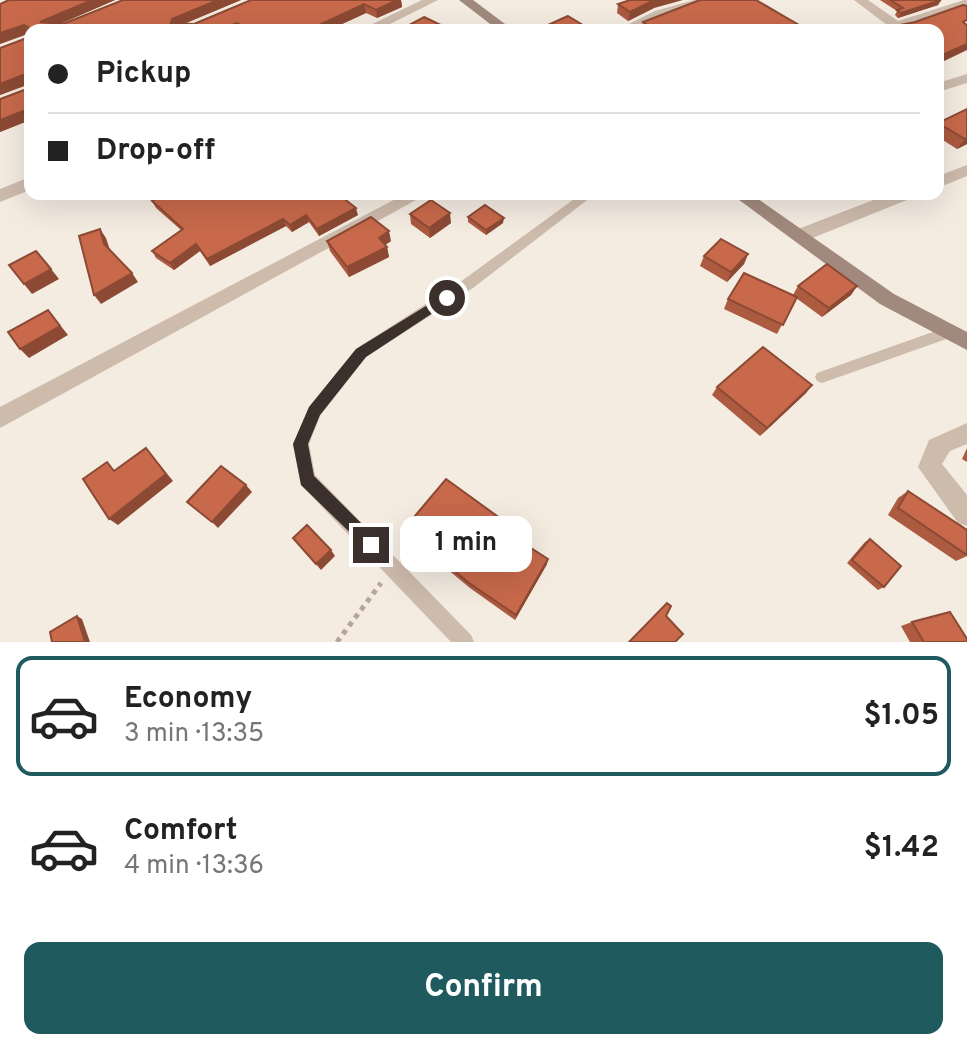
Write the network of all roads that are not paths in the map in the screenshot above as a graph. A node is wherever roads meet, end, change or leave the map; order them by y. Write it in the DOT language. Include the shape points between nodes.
graph roads {
  1 [pos="432,0"];
  2 [pos="465,0"];
  3 [pos="645,0"];
  4 [pos="707,0"];
  5 [pos="860,0"];
  6 [pos="927,0"];
  7 [pos="967,3"];
  8 [pos="942,9"];
  9 [pos="659,14"];
  10 [pos="380,24"];
  11 [pos="498,24"];
  12 [pos="637,24"];
  13 [pos="887,24"];
  14 [pos="902,24"];
  15 [pos="967,78"];
  16 [pos="944,86"];
  17 [pos="967,170"];
  18 [pos="944,180"];
  19 [pos="24,186"];
  20 [pos="0,196"];
  21 [pos="408,200"];
  22 [pos="581,200"];
  23 [pos="748,200"];
  24 [pos="891,200"];
  25 [pos="799,236"];
  26 [pos="947,333"];
  27 [pos="967,342"];
  28 [pos="822,377"];
  29 [pos="0,418"];
  30 [pos="967,433"];
  31 [pos="967,514"];
  32 [pos="464,642"];
  1 -- 10 [label="street"];
  2 -- 11 [label="street"];
  3 -- 9 [label="street"];
  4 -- 9 [label="street"];
  5 -- 13 [label="street"];
  6 -- 8 [label="street"];
  7 -- 8 [label="street"];
  8 -- 14 [label="street"];
  9 -- 12 [label="street"];
  15 -- 16 [label="street"];
  17 -- 18 [label="street"];
  19 -- 20 [label="street"];
  21 -- 29 [label="street"];
  22 -- 32 [label="lane" via="468,284 361,353 314,412 301,444 307,479"];
  23 -- 25 [label="street"];
  24 -- 25 [label="street"];
  25 -- 26 [label="street" via="887,299"];
  26 -- 27 [label="street"];
  26 -- 28 [label="lane"];
  30 -- 31 [label="street" via="938,446 931,453 930,467"];
}
